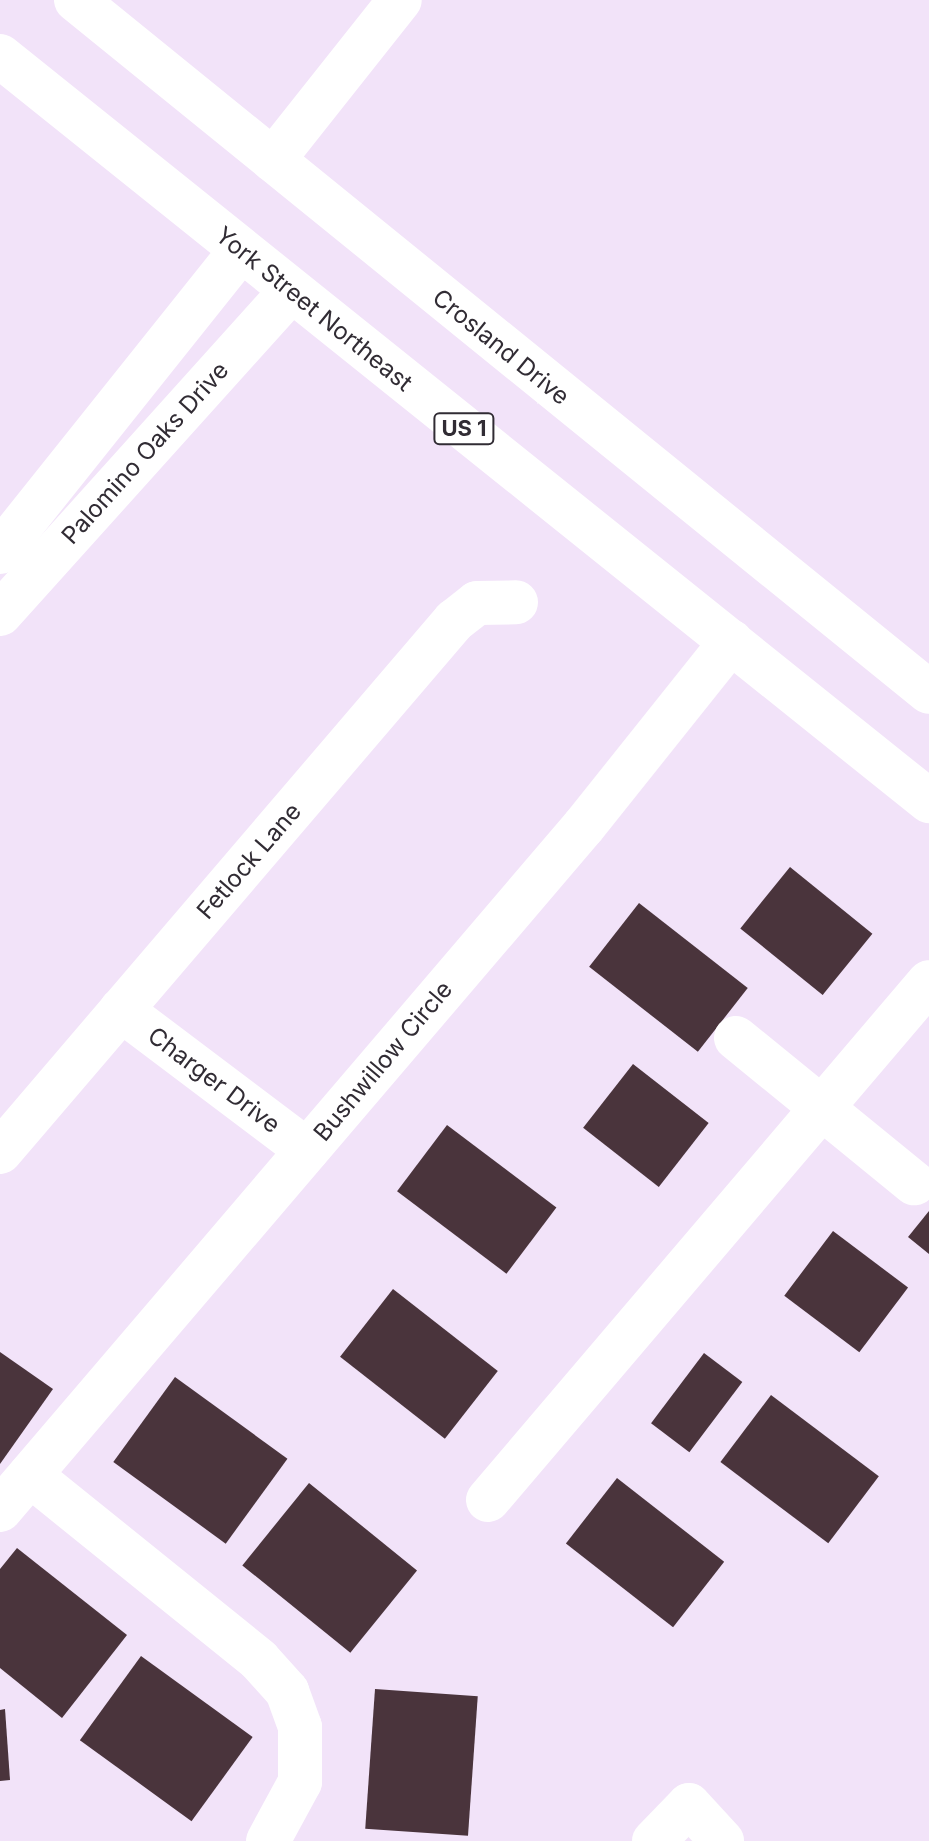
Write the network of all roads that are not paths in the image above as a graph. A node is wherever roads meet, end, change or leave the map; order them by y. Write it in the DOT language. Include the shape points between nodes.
graph roads {
  1 [pos="76,0"];
  2 [pos="400,0"];
  3 [pos="0,56"];
  4 [pos="273,160"];
  5 [pos="240,251"];
  6 [pos="291,291"];
  7 [pos="0,552"];
  8 [pos="516,602"];
  9 [pos="0,614"];
  10 [pos="731,642"];
  11 [pos="929,692"];
  12 [pos="929,801"];
  13 [pos="929,982"];
  14 [pos="121,1010"];
  15 [pos="736,1038"];
  16 [pos="821,1108"];
  17 [pos="307,1150"];
  18 [pos="0,1152"];
  19 [pos="914,1183"];
  20 [pos="30,1475"];
  21 [pos="488,1500"];
  22 [pos="0,1510"];
  23 [pos="268,1841"];
  24 [pos="654,1841"];
  25 [pos="722,1841"];
  1 -- 4 [label="main road, Crosland Drive"];
  2 -- 4 [label="main road"];
  3 -- 5 [label="main road, York Street Northeast / US 1"];
  4 -- 11 [label="main road, Crosland Drive"];
  5 -- 6 [label="main road, York Street Northeast / US 1"];
  5 -- 7 [label="main road, Palomino Oaks Drive"];
  6 -- 9 [label="main road, Palomino Oaks Drive"];
  6 -- 10 [label="main road, York Street Northeast / US 1"];
  8 -- 14 [label="main road, Fetlock Lane" via="477,603 454,621"];
  10 -- 12 [label="main road, York Street Northeast / US 1"];
  10 -- 17 [label="main road, Bushwillow Circle" via="584,826"];
  13 -- 16 [label="main road"];
  14 -- 17 [label="main road, Charger Drive"];
  14 -- 18 [label="main road, Fetlock Lane"];
  15 -- 16 [label="main road"];
  16 -- 19 [label="main road"];
  16 -- 21 [label="main road"];
  17 -- 20 [label="main road, Bushwillow Circle"];
  20 -- 22 [label="main road, Bushwillow Circle"];
  20 -- 23 [label="main road" via="259,1660 287,1691 300,1727 300,1782"];
  24 -- 25 [label="main road" via="689,1805"];
}
